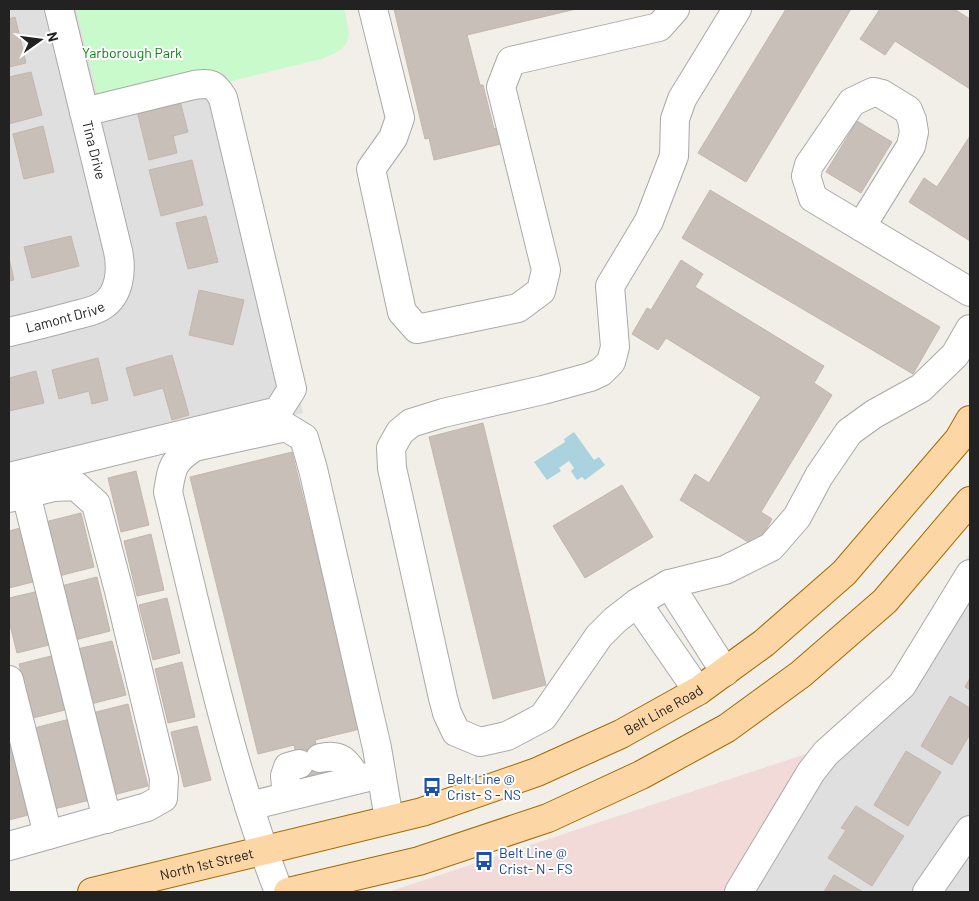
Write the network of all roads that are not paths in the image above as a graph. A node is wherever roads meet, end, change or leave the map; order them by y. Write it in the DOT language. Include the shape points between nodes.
graph roads {
  1 [pos="59,9"];
  2 [pos="373,9"];
  3 [pos="675,9"];
  4 [pos="738,9"];
  5 [pos="84,112"];
  6 [pos="861,226"];
  7 [pos="115,292"];
  8 [pos="970,292"];
  9 [pos="970,329"];
  10 [pos="9,332"];
  11 [pos="970,420"];
  12 [pos="15,490"];
  13 [pos="970,501"];
  14 [pos="970,574"];
  15 [pos="669,584"];
  16 [pos="637,602"];
  17 [pos="725,672"];
  18 [pos="9,680"];
  19 [pos="698,691"];
  20 [pos="369,777"];
  21 [pos="287,796"];
  22 [pos="249,806"];
  23 [pos="107,819"];
  24 [pos="389,819"];
  25 [pos="970,830"];
  26 [pos="48,835"];
  27 [pos="9,846"];
  28 [pos="262,850"];
  29 [pos="365,882"];
  30 [pos="92,892"];
  31 [pos="279,892"];
  32 [pos="288,892"];
  33 [pos="739,892"];
  34 [pos="927,892"];
  1 -- 5 [label="street, Tina Drive"];
  2 -- 3 [label="street" via="400,118 393,138 371,169 402,312 417,329 518,308 541,291 546,270 501,87 510,61 659,27"];
  4 -- 16 [label="street" via="682,99 675,119 674,156 650,221 610,286 615,347 611,362 590,377 412,423 400,432 391,448 392,468 443,698 456,732 480,742 507,736 543,717 599,636"];
  5 -- 7 [label="street, Tina Drive" via="121,262"];
  5 -- 12 [label="street" via="194,85 216,87 223,98 292,389 278,411"];
  6 -- 6 [label="street" via="813,198 806,176 809,164 852,102 873,92 908,110 914,132 911,146"];
  6 -- 8 [label="street"];
  7 -- 10 [label="street, Lamont Drive" via="102,307"];
  9 -- 15 [label="street" via="955,354 921,388 874,414 850,432 819,476 797,517 772,547 725,570"];
  11 -- 17 [label="main road, Belt Line Road" via="958,439 844,573 764,643"];
  12 -- 23 [label="street"];
  12 -- 23 [label="street" via="76,486 96,504 164,778 163,798 147,807"];
  13 -- 29 [label="main road" via="885,601 801,674 727,728 641,776 548,818"];
  14 -- 33 [label="street" via="902,685 826,753 811,772"];
  15 -- 16 [label="street"];
  15 -- 17 [label="street"];
  16 -- 19 [label="street"];
  17 -- 19 [label="main road, Belt Line Road"];
  18 -- 26 [label="street"];
  19 -- 24 [label="main road, Belt Line Road" via="621,734 538,772 422,812"];
  20 -- 21 [label="street"];
  20 -- 21 [label="street" via="332,755 288,767 284,776"];
  20 -- 22 [label="street" via="377,748 304,438 286,427 194,447 172,468 168,492"];
  20 -- 24 [label="street"];
  21 -- 22 [label="street"];
  22 -- 28 [label="street"];
  23 -- 26 [label="street"];
  24 -- 28 [label="main road, Belt Line Road"];
  25 -- 34 [label="street"];
  26 -- 27 [label="street"];
  28 -- 30 [label="main road, North 1st Street"];
  28 -- 31 [label="street"];
  29 -- 32 [label="main road"];
}
